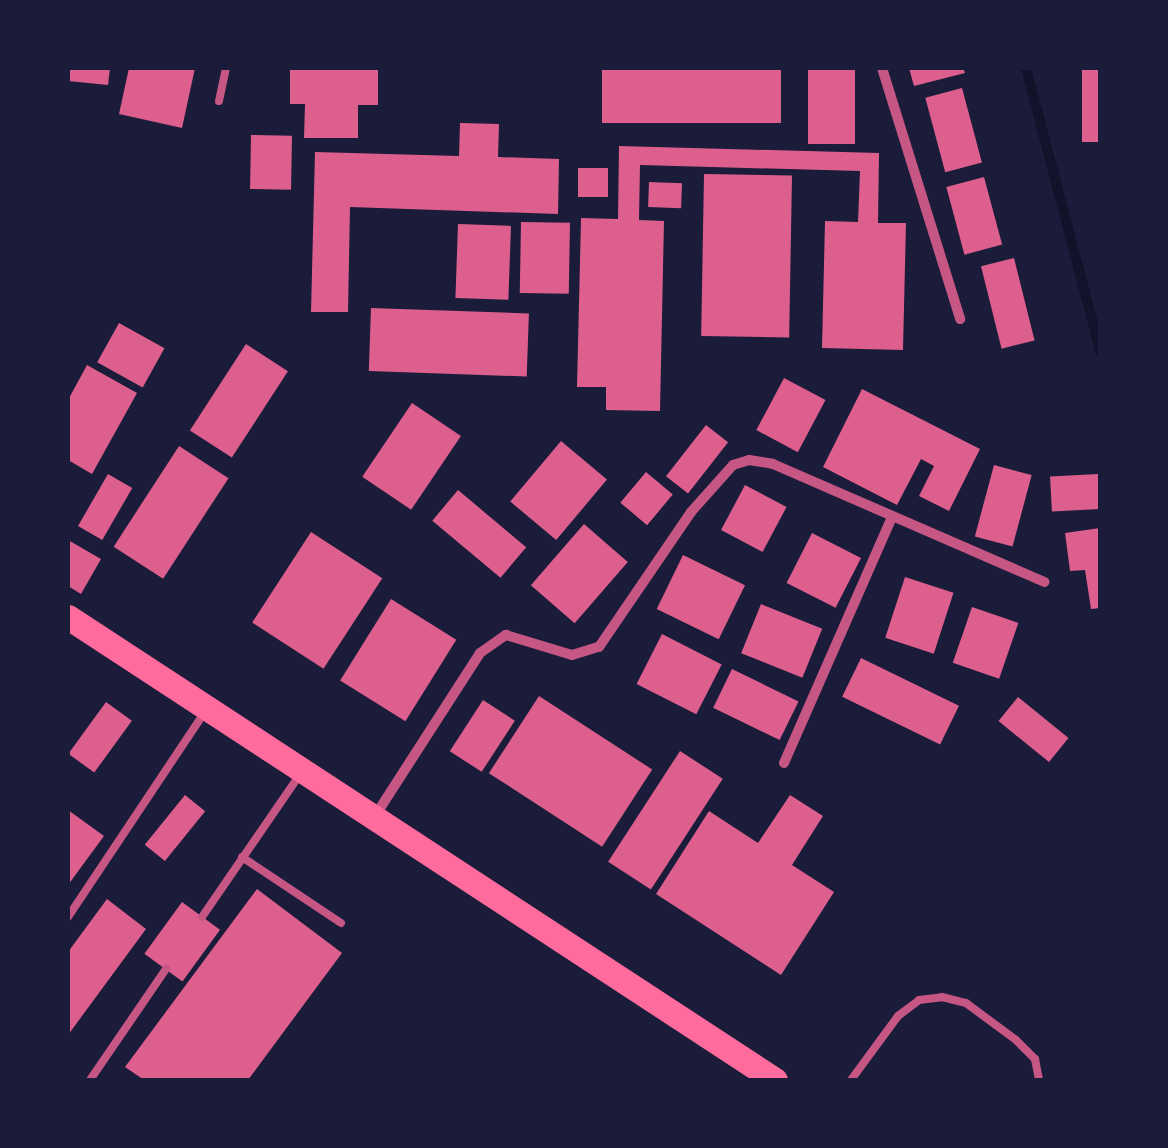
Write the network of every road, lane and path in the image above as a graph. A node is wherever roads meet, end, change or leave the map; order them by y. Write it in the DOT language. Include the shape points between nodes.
graph roads {
  1 [pos="226,68"];
  2 [pos="882,68"];
  3 [pos="220,101"];
  4 [pos="960,319"];
  5 [pos="892,517"];
  6 [pos="1044,582"];
  7 [pos="68,617"];
  8 [pos="208,708"];
  9 [pos="784,763"];
  10 [pos="303,770"];
  11 [pos="374,816"];
  12 [pos="242,858"];
  13 [pos="68,917"];
  14 [pos="202,917"];
  15 [pos="341,923"];
  16 [pos="166,969"];
  17 [pos="90,1080"];
  18 [pos="775,1080"];
  19 [pos="852,1080"];
  20 [pos="1038,1080"];
  1 -- 3 [label="lane"];
  2 -- 4 [label="street"];
  5 -- 6 [label="street"];
  5 -- 9 [label="street"];
  5 -- 11 [label="street" via="774,464 732,465 599,647 572,655 506,636 480,654"];
  7 -- 8 [label="main road"];
  8 -- 10 [label="main road"];
  8 -- 13 [label="lane"];
  10 -- 11 [label="main road"];
  10 -- 12 [label="lane"];
  11 -- 18 [label="main road"];
  12 -- 14 [label="lane"];
  12 -- 15 [label="lane"];
  16 -- 17 [label="lane"];
  19 -- 20 [label="lane" via="898,1016 920,1000 942,998 966,1003 1016,1040 1035,1059"];
}
